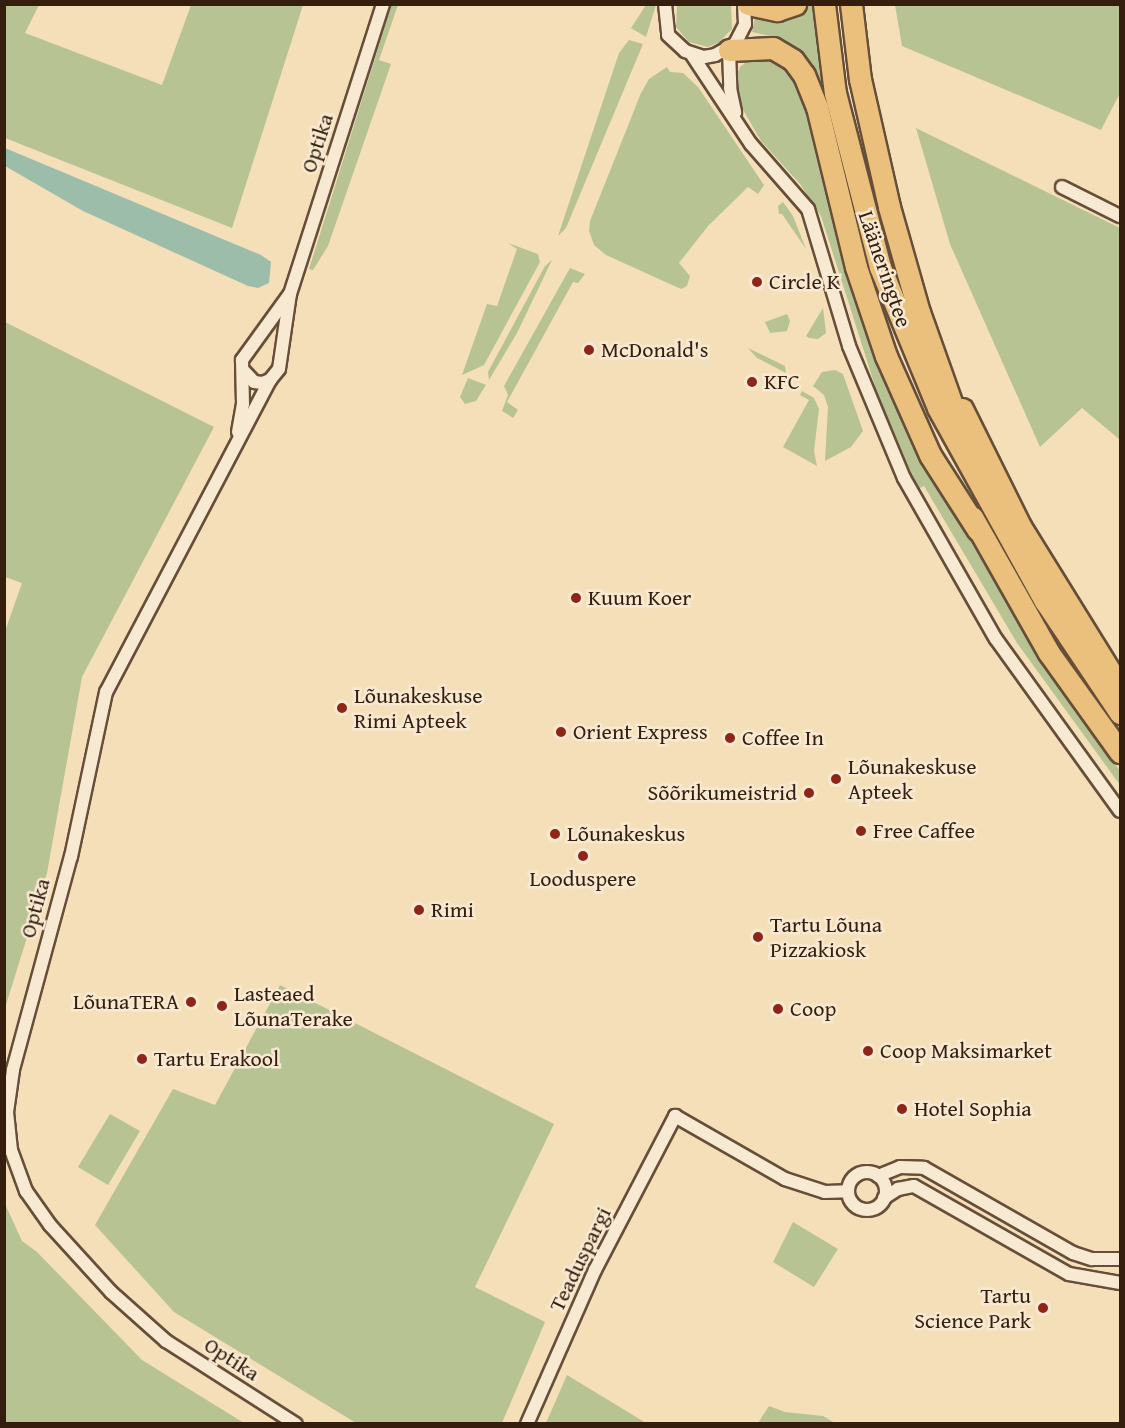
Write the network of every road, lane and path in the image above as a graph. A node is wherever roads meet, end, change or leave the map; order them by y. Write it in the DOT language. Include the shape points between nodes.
graph roads {
  1 [pos="383,4"];
  2 [pos="665,4"];
  3 [pos="746,4"];
  4 [pos="795,4"];
  5 [pos="824,4"];
  6 [pos="851,4"];
  7 [pos="729,50"];
  8 [pos="692,55"];
  9 [pos="737,119"];
  10 [pos="1062,187"];
  11 [pos="1120,216"];
  12 [pos="880,267"];
  13 [pos="290,294"];
  14 [pos="919,312"];
  15 [pos="256,345"];
  16 [pos="279,369"];
  17 [pos="243,370"];
  18 [pos="270,380"];
  19 [pos="234,448"];
  20 [pos="981,485"];
  21 [pos="978,530"];
  22 [pos="1120,687"];
  23 [pos="1120,713"];
  24 [pos="1120,752"];
  25 [pos="1120,811"];
  26 [pos="878,1176"];
  27 [pos="848,1191"];
  28 [pos="884,1198"];
  29 [pos="1120,1259"];
  30 [pos="1120,1283"];
  31 [pos="296,1424"];
  32 [pos="527,1424"];
  1 -- 13 [label="street, Optika"];
  2 -- 8 [label="street" via="668,35"];
  3 -- 4 [label="highway" via="777,10"];
  3 -- 7 [label="street" via="745,24"];
  5 -- 12 [label="highway, Lääneringtee" via="835,93"];
  6 -- 14 [label="highway, Lääneringtee" via="869,124"];
  7 -- 8 [label="street" via="716,56"];
  7 -- 9 [label="street" via="730,88"];
  7 -- 21 [label="highway" via="773,48 793,60 804,75 817,107 856,267 886,356 930,455"];
  8 -- 9 [label="street"];
  9 -- 25 [label="street" via="751,144 808,209 849,346 889,448 909,486 996,639"];
  10 -- 11 [label="street"];
  12 -- 20 [label="highway, Lääneringtee" via="938,408"];
  12 -- 21 [label="highway" via="909,371"];
  13 -- 15 [label="street"];
  13 -- 16 [label="street"];
  14 -- 20 [label="highway, Lääneringtee"];
  14 -- 22 [label="highway" via="988,468"];
  15 -- 16 [label="street" via="274,351"];
  15 -- 17 [label="street" via="242,360"];
  16 -- 18 [label="street"];
  17 -- 18 [label="street" via="254,382"];
  17 -- 19 [label="street, Optika" via="243,404"];
  18 -- 19 [label="street, Optika"];
  19 -- 31 [label="street, Optika" via="105,697 71,856 13,1070 8,1131 18,1171 38,1208 126,1308 166,1341"];
  20 -- 23 [label="highway, Lääneringtee" via="1045,602"];
  21 -- 24 [label="highway" via="1049,653"];
  26 -- 27 [label="street" via="859,1174"];
  26 -- 28 [label="street" via="884,1184"];
  26 -- 29 [label="street" via="900,1167 924,1168 1073,1252 1092,1259"];
  27 -- 28 [label="street" via="851,1202 864,1210 874,1209"];
  27 -- 32 [label="street, Teaduspargi" via="825,1192 785,1179 675,1116 595,1270"];
  28 -- 30 [label="street" via="898,1189 914,1186 1069,1274"];
}
